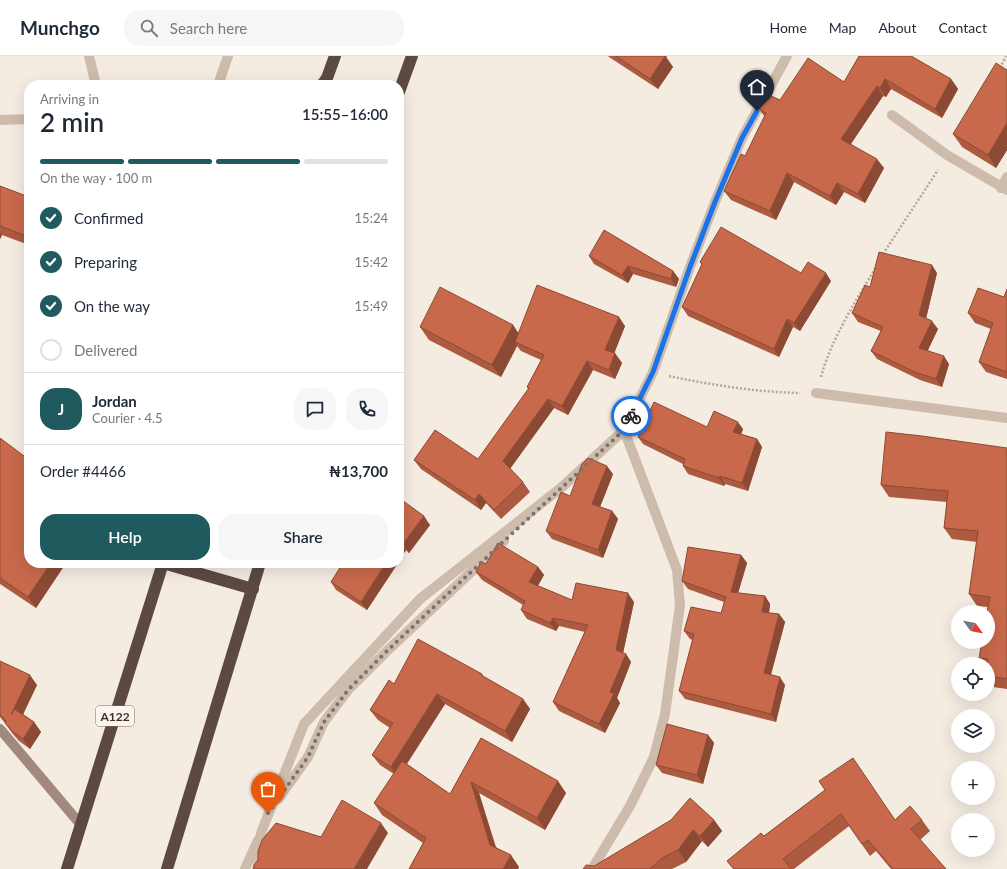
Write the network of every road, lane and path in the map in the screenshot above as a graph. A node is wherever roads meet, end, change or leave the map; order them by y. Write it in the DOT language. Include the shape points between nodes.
graph roads {
  1 [pos="89,56"];
  2 [pos="228,56"];
  3 [pos="335,56"];
  4 [pos="412,56"];
  5 [pos="787,56"];
  6 [pos="1006,56"];
  7 [pos="998,72"];
  8 [pos="95,80"];
  9 [pos="220,80"];
  10 [pos="326,80"];
  11 [pos="403,80"];
  12 [pos="892,115"];
  13 [pos="24,119"];
  14 [pos="0,120"];
  15 [pos="947,156"];
  16 [pos="1007,177"];
  17 [pos="1004,189"];
  18 [pos="653,372"];
  19 [pos="816,393"];
  20 [pos="1007,418"];
  21 [pos="624,430"];
  22 [pos="562,488"];
  23 [pos="161,568"];
  24 [pos="180,568"];
  25 [pos="259,568"];
  26 [pos="253,590"];
  27 [pos="0,729"];
  28 [pos="81,825"];
  29 [pos="260,832"];
  30 [pos="68,869"];
  31 [pos="167,869"];
  32 [pos="245,869"];
  33 [pos="258,869"];
  34 [pos="592,869"];
  1 -- 8 [label="street"];
  2 -- 9 [label="street"];
  3 -- 10 [label="highway"];
  4 -- 11 [label="highway"];
  5 -- 18 [label="street" via="742,138 690,267"];
  6 -- 7 [label="path"];
  12 -- 15 [label="street"];
  13 -- 14 [label="street"];
  15 -- 17 [label="street"];
  15 -- 19 [label="path" via="883,254 854,304 823,367"];
  16 -- 17 [label="street"];
  18 -- 19 [label="path" via="712,385 769,392"];
  18 -- 21 [label="street"];
  19 -- 20 [label="street"];
  21 -- 22 [label="street"];
  21 -- 34 [label="street" via="677,570 680,606 665,714 654,757 630,806"];
  22 -- 29 [label="street" via="348,690 324,722 308,757 268,813"];
  22 -- 29 [label="street" via="420,599 304,724"];
  23 -- 28 [label="highway, A122"];
  24 -- 26 [label="highway"];
  25 -- 26 [label="highway"];
  26 -- 31 [label="highway"];
  27 -- 28 [label="street"];
  28 -- 30 [label="highway, A122"];
  29 -- 32 [label="street"];
  29 -- 33 [label="street"];
}
